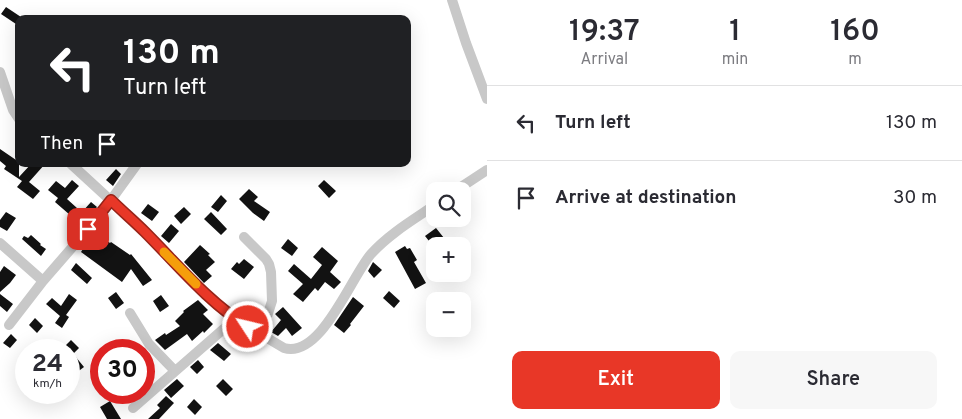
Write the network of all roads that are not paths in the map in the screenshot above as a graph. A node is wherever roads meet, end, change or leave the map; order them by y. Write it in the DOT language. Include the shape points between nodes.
graph roads {
  1 [pos="452,0"];
  2 [pos="0,72"];
  3 [pos="487,99"];
  4 [pos="15,114"];
  5 [pos="74,167"];
  6 [pos="135,167"];
  7 [pos="487,170"];
  8 [pos="469,182"];
  9 [pos="111,200"];
  10 [pos="426,211"];
  11 [pos="244,237"];
  12 [pos="0,243"];
  13 [pos="43,281"];
  14 [pos="130,313"];
  15 [pos="235,319"];
  16 [pos="9,326"];
  17 [pos="262,336"];
  18 [pos="175,371"];
  19 [pos="133,408"];
  1 -- 3 [label="street"];
  2 -- 4 [label="street"];
  5 -- 9 [label="street"];
  6 -- 9 [label="street"];
  7 -- 8 [label="street"];
  9 -- 13 [label="street"];
  9 -- 15 [label="street"];
  10 -- 17 [label="street" via="400,228 371,254 336,312 301,348 290,350"];
  11 -- 17 [label="street" via="266,259 271,272 272,301"];
  12 -- 13 [label="street"];
  13 -- 16 [label="street"];
  14 -- 18 [label="street" via="149,344"];
  15 -- 17 [label="street"];
  15 -- 18 [label="street"];
  18 -- 19 [label="street"];
}
